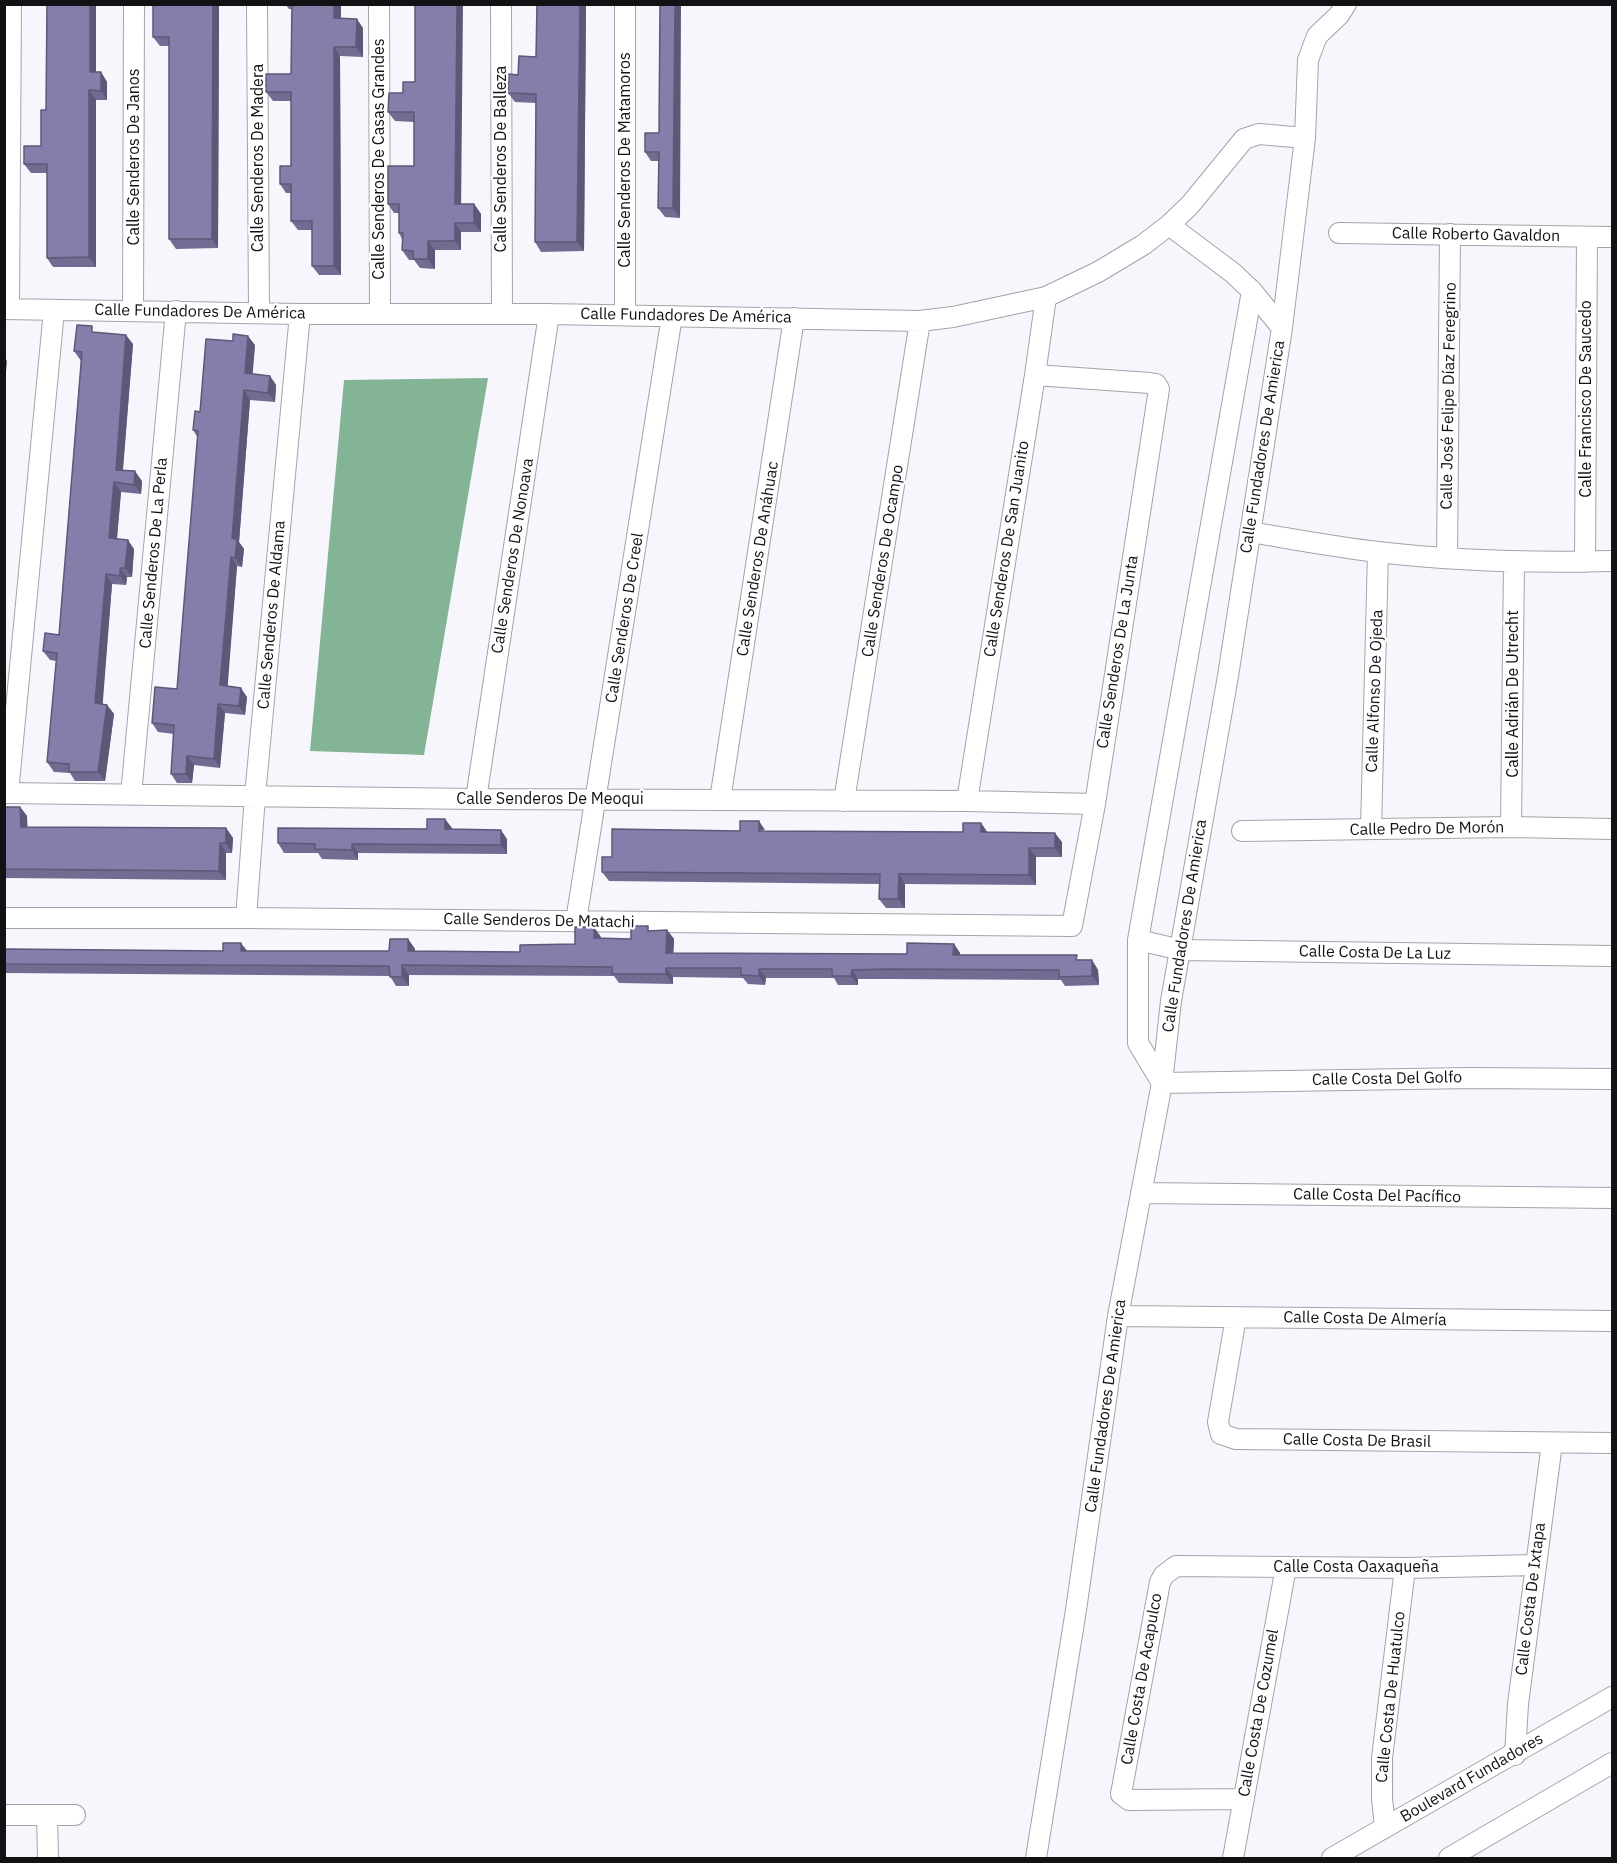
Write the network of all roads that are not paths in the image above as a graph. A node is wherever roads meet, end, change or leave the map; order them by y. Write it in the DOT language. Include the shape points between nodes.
graph roads {
  1 [pos="11,4"];
  2 [pos="134,4"];
  3 [pos="257,4"];
  4 [pos="379,4"];
  5 [pos="501,4"];
  6 [pos="625,4"];
  7 [pos="1346,4"];
  8 [pos="1305,138"];
  9 [pos="1169,225"];
  10 [pos="1339,233"];
  11 [pos="1450,234"];
  12 [pos="1587,237"];
  13 [pos="1612,237"];
  14 [pos="1252,291"];
  15 [pos="1046,297"];
  16 [pos="7,309"];
  17 [pos="54,310"];
  18 [pos="133,310"];
  19 [pos="176,311"];
  20 [pos="259,312"];
  21 [pos="300,314"];
  22 [pos="380,314"];
  23 [pos="502,314"];
  24 [pos="549,314"];
  25 [pos="625,315"];
  26 [pos="672,316"];
  27 [pos="794,318"];
  28 [pos="920,321"];
  29 [pos="1282,328"];
  30 [pos="1035,375"];
  31 [pos="1250,532"];
  32 [pos="1378,552"];
  33 [pos="1448,558"];
  34 [pos="1514,561"];
  35 [pos="1612,561"];
  36 [pos="1585,562"];
  37 [pos="6,793"];
  38 [pos="131,795"];
  39 [pos="255,796"];
  40 [pos="476,799"];
  41 [pos="596,800"];
  42 [pos="720,800"];
  43 [pos="844,801"];
  44 [pos="967,801"];
  45 [pos="1095,804"];
  46 [pos="1511,827"];
  47 [pos="1371,829"];
  48 [pos="1612,829"];
  49 [pos="1242,831"];
  50 [pos="4,918"];
  51 [pos="246,918"];
  52 [pos="576,921"];
  53 [pos="1072,926"];
  54 [pos="1138,940"];
  55 [pos="1181,950"];
  56 [pos="1612,956"];
  57 [pos="1612,1079"];
  58 [pos="1162,1083"];
  59 [pos="1141,1193"];
  60 [pos="1612,1198"];
  61 [pos="1118,1316"];
  62 [pos="1236,1317"];
  63 [pos="1612,1321"];
  64 [pos="1552,1443"];
  65 [pos="1612,1443"];
  66 [pos="1535,1565"];
  67 [pos="1176,1566"];
  68 [pos="1286,1567"];
  69 [pos="1405,1568"];
  70 [pos="1612,1697"];
  71 [pos="1515,1755"];
  72 [pos="1612,1763"];
  73 [pos="1244,1799"];
  74 [pos="4,1815"];
  75 [pos="47,1815"];
  76 [pos="75,1815"];
  77 [pos="1385,1827"];
  78 [pos="48,1858"];
  79 [pos="1036,1858"];
  80 [pos="1233,1858"];
  81 [pos="1332,1858"];
  82 [pos="1449,1858"];
  1 -- 16 [label="street"];
  2 -- 18 [label="street, Calle Senderos De Janos"];
  3 -- 20 [label="street, Calle Senderos De Madera"];
  4 -- 22 [label="street, Calle Senderos De Casas Grandes"];
  5 -- 23 [label="street, Calle Senderos De Balleza"];
  6 -- 25 [label="street, Calle Senderos De Matamoros"];
  7 -- 8 [label="street, Calle Fundadores De Amierica" via="1317,36 1308,60"];
  8 -- 9 [label="street, Calle Fundadores De América" via="1259,134 1244,139"];
  8 -- 29 [label="street, Calle Fundadores De Amierica"];
  9 -- 14 [label="street"];
  9 -- 15 [label="street, Calle Fundadores De América" via="1098,272"];
  10 -- 11 [label="street, Calle Roberto Gavaldon"];
  11 -- 12 [label="street, Calle Roberto Gavaldon"];
  11 -- 33 [label="street, Calle José Felipe Díaz Feregrino"];
  12 -- 13 [label="street, Calle Roberto Gavaldon"];
  12 -- 36 [label="street, Calle Francisco De Saucedo"];
  14 -- 29 [label="street"];
  14 -- 54 [label="street"];
  15 -- 28 [label="street, Calle Fundadores De América"];
  15 -- 30 [label="street, Calle Senderos De San Juanito"];
  16 -- 17 [label="street, Calle Fundadores De América"];
  17 -- 18 [label="street, Calle Fundadores De América"];
  17 -- 37 [label="street"];
  18 -- 19 [label="street, Calle Fundadores De América"];
  19 -- 20 [label="street, Calle Fundadores De América"];
  19 -- 38 [label="street, Calle Senderos De La Perla"];
  20 -- 21 [label="street, Calle Fundadores De América"];
  21 -- 22 [label="street, Calle Fundadores De América"];
  21 -- 39 [label="street, Calle Senderos De Aldama"];
  22 -- 23 [label="street, Calle Fundadores De América"];
  23 -- 24 [label="street, Calle Fundadores De América"];
  24 -- 25 [label="street, Calle Fundadores De América"];
  24 -- 40 [label="street, Calle Senderos De Nonoava"];
  25 -- 26 [label="street, Calle Fundadores De América"];
  26 -- 27 [label="street, Calle Fundadores De América"];
  26 -- 41 [label="street, Calle Senderos De Creel"];
  27 -- 28 [label="street, Calle Fundadores De América"];
  27 -- 42 [label="street, Calle Senderos De Anáhuac"];
  28 -- 43 [label="street, Calle Senderos De Ocampo"];
  29 -- 31 [label="street, Calle Fundadores De Amierica"];
  30 -- 44 [label="street, Calle Senderos De San Juanito"];
  30 -- 45 [label="street, Calle Senderos De La Junta" via="1158,386"];
  31 -- 32 [label="street"];
  31 -- 55 [label="street, Calle Fundadores De Amierica"];
  32 -- 33 [label="street"];
  32 -- 47 [label="street, Calle Alfonso De Ojeda"];
  33 -- 34 [label="street"];
  34 -- 36 [label="street"];
  34 -- 46 [label="street, Calle Adrián De Utrecht"];
  35 -- 36 [label="street"];
  37 -- 38 [label="street, Calle Senderos De Meoqui"];
  38 -- 39 [label="street, Calle Senderos De Meoqui"];
  39 -- 40 [label="street, Calle Senderos De Meoqui"];
  39 -- 51 [label="street, Calle Senderos De Aldama"];
  40 -- 41 [label="street, Calle Senderos De Meoqui"];
  41 -- 42 [label="street, Calle Senderos De Meoqui"];
  41 -- 52 [label="street, Calle Senderos De Creel"];
  42 -- 43 [label="street, Calle Senderos De Meoqui"];
  43 -- 44 [label="street, Calle Senderos De Meoqui"];
  44 -- 45 [label="street, Calle Senderos De Meoqui"];
  45 -- 53 [label="street, Calle Senderos De La Junta"];
  46 -- 47 [label="street, Calle Pedro De Morón"];
  46 -- 48 [label="street, Calle Pedro De Morón"];
  47 -- 49 [label="street, Calle Pedro De Morón"];
  50 -- 51 [label="street, Calle Senderos De Matachi"];
  51 -- 52 [label="street, Calle Senderos De Matachi"];
  52 -- 53 [label="street, Calle Senderos De Matachi"];
  54 -- 55 [label="street, Calle Costa De La Luz"];
  54 -- 58 [label="street" via="1138,1043"];
  55 -- 56 [label="street, Calle Costa De La Luz"];
  55 -- 58 [label="street, Calle Fundadores De Amierica"];
  57 -- 58 [label="street, Calle Costa Del Golfo"];
  58 -- 59 [label="street, Calle Fundadores De Amierica"];
  59 -- 60 [label="street, Calle Costa Del Pacífico"];
  59 -- 61 [label="street, Calle Fundadores De Amierica"];
  61 -- 62 [label="street, Calle Costa De Almería"];
  61 -- 79 [label="street, Calle Fundadores De Amierica"];
  62 -- 63 [label="street, Calle Costa De Almería"];
  62 -- 64 [label="street, Calle Costa De Brasil" via="1218,1422 1221,1434 1228,1437"];
  64 -- 65 [label="street, Calle Costa De Brasil"];
  64 -- 66 [label="street, Calle Costa De Ixtapa"];
  66 -- 69 [label="street, Calle Costa Oaxaqueña"];
  66 -- 71 [label="street, Calle Costa De Ixtapa"];
  67 -- 68 [label="street, Calle Costa Oaxaqueña"];
  67 -- 73 [label="street, Calle Costa De Acapulco" via="1160,1582 1121,1794 1130,1800"];
  68 -- 69 [label="street, Calle Costa Oaxaqueña"];
  68 -- 73 [label="street, Calle Costa De Cozumel"];
  69 -- 77 [label="street, Calle Costa De Huatulco" via="1381,1768"];
  70 -- 71 [label="street, Boulevard Fundadores"];
  71 -- 77 [label="street, Boulevard Fundadores"];
  72 -- 82 [label="street"];
  73 -- 80 [label="street, Calle Costa De Cozumel"];
  74 -- 75 [label="street"];
  75 -- 76 [label="street"];
  75 -- 78 [label="street"];
  77 -- 81 [label="street, Boulevard Fundadores"];
}
